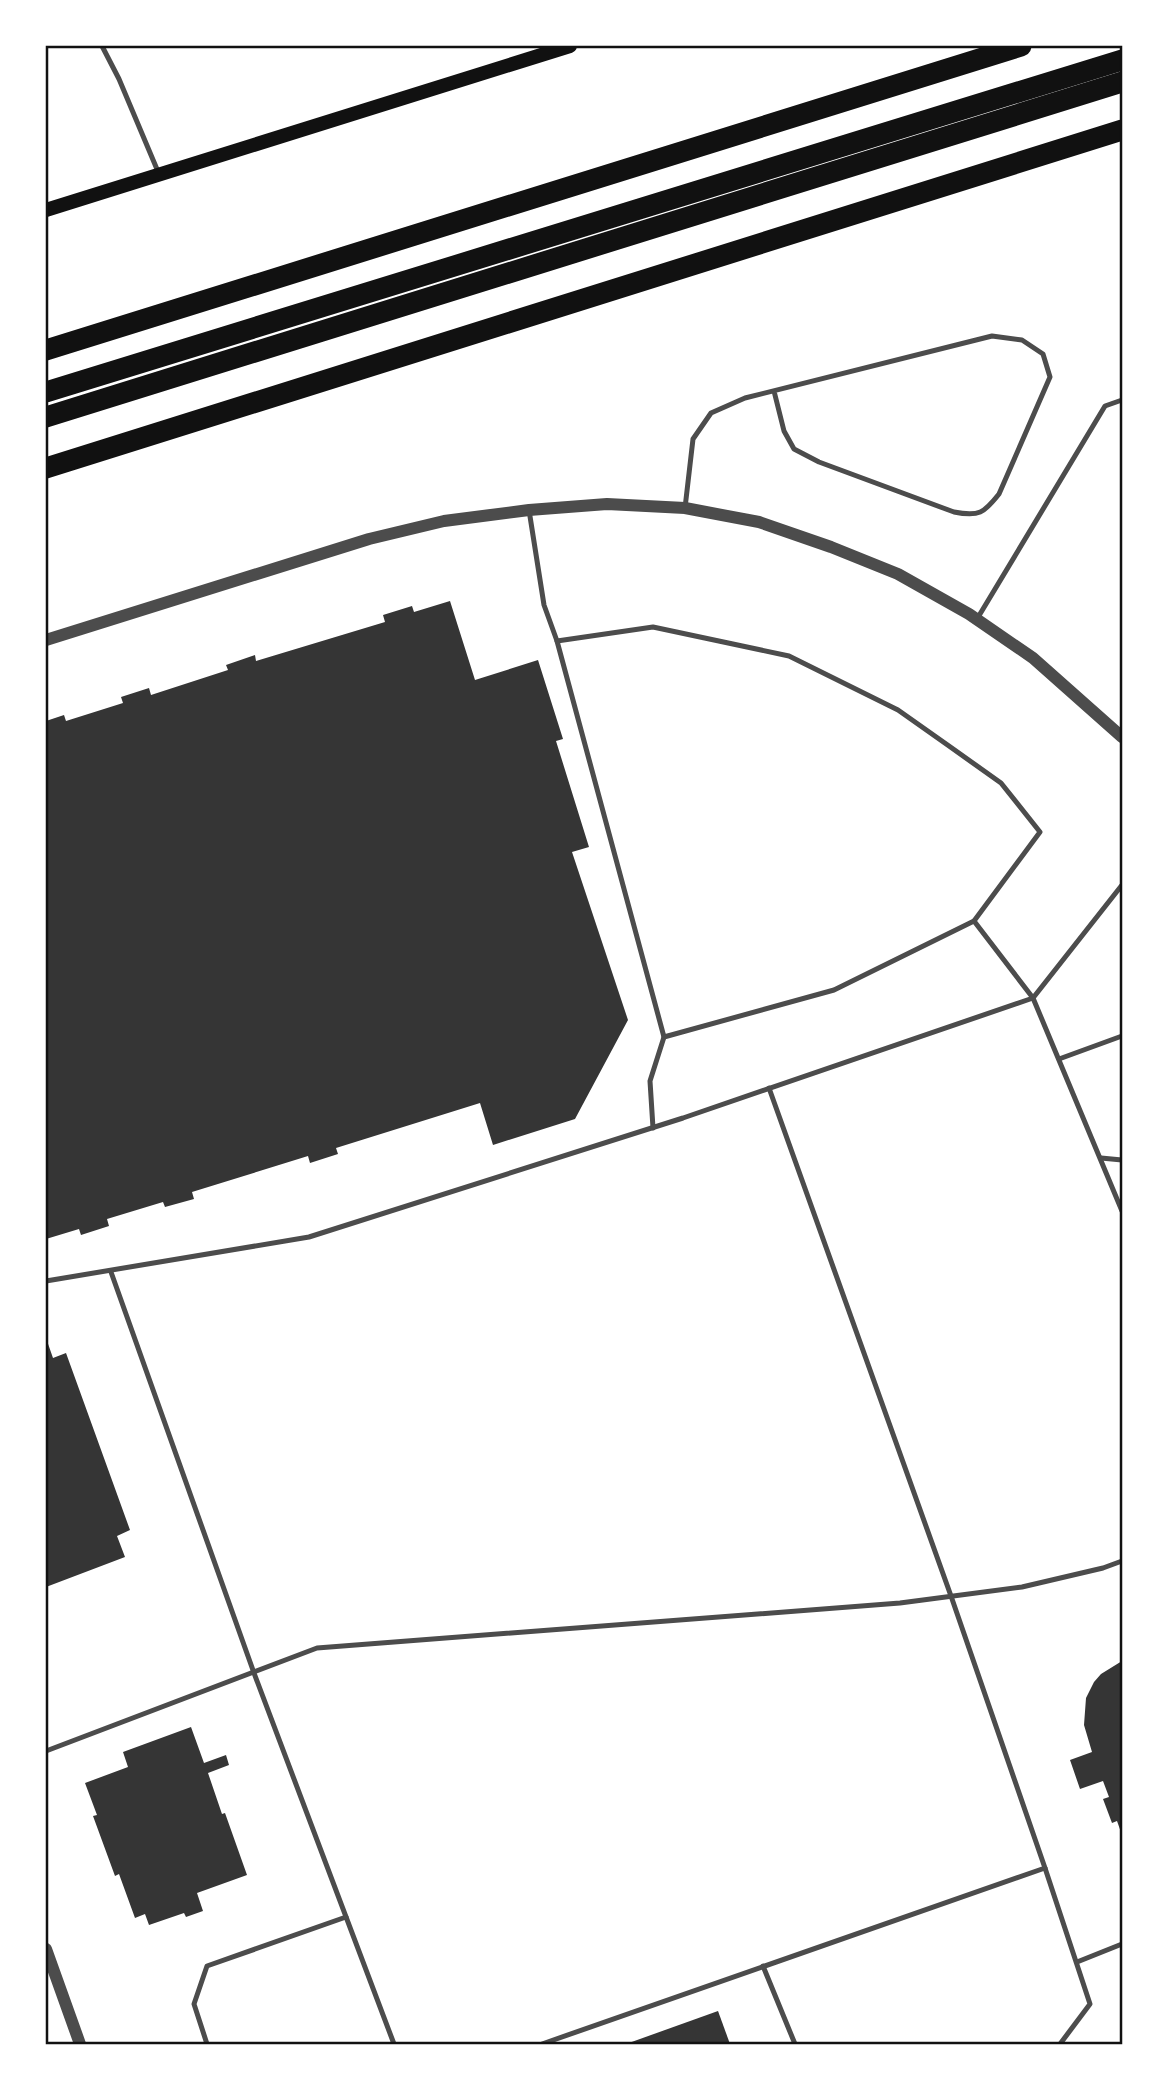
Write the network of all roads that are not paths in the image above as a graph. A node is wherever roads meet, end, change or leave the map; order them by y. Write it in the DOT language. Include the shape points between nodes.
graph roads {
  1 [pos="102,46"];
  2 [pos="570,46"];
  3 [pos="1021,46"];
  4 [pos="1122,60"];
  5 [pos="1122,82"];
  6 [pos="1122,130"];
  7 [pos="159,174"];
  8 [pos="46,210"];
  9 [pos="46,350"];
  10 [pos="774,391"];
  11 [pos="46,392"];
  12 [pos="1122,400"];
  13 [pos="46,416"];
  14 [pos="46,468"];
  15 [pos="684,508"];
  16 [pos="529,510"];
  17 [pos="978,620"];
  18 [pos="46,640"];
  19 [pos="557,640"];
  20 [pos="1122,737"];
  21 [pos="1122,886"];
  22 [pos="974,921"];
  23 [pos="1033,998"];
  24 [pos="1122,1036"];
  25 [pos="664,1037"];
  26 [pos="1059,1059"];
  27 [pos="769,1088"];
  28 [pos="653,1128"];
  29 [pos="1101,1158"];
  30 [pos="1122,1160"];
  31 [pos="1122,1211"];
  32 [pos="111,1272"];
  33 [pos="46,1282"];
  34 [pos="1122,1561"];
  35 [pos="951,1596"];
  36 [pos="254,1673"];
  37 [pos="46,1751"];
  38 [pos="1045,1867"];
  39 [pos="346,1917"];
  40 [pos="1122,1944"];
  41 [pos="46,1949"];
  42 [pos="1077,1962"];
  43 [pos="763,1966"];
  44 [pos="80,2045"];
  45 [pos="207,2045"];
  46 [pos="394,2045"];
  47 [pos="542,2045"];
  48 [pos="795,2045"];
  49 [pos="1060,2045"];
  1 -- 7 [label="lane"];
  2 -- 7 [label="main road"];
  3 -- 9 [label="highway"];
  4 -- 11 [label="highway"];
  5 -- 13 [label="highway"];
  6 -- 14 [label="highway"];
  7 -- 8 [label="main road"];
  10 -- 10 [label="lane" via="992,335 1022,340 1043,354 1050,377 999,494 986,510 970,515 794,449 784,431"];
  10 -- 15 [label="lane" via="711,413 692,439"];
  12 -- 17 [label="lane" via="1105,407"];
  15 -- 16 [label="street" via="607,505"];
  15 -- 17 [label="street" via="759,522 831,547 898,574"];
  16 -- 18 [label="street" via="444,521 369,539"];
  16 -- 19 [label="lane" via="544,605"];
  17 -- 20 [label="street" via="1033,658"];
  19 -- 22 [label="lane" via="653,627 789,656 898,710 1001,783 1040,832"];
  19 -- 25 [label="lane"];
  21 -- 23 [label="lane"];
  22 -- 23 [label="lane"];
  22 -- 25 [label="lane" via="834,990"];
  23 -- 26 [label="lane"];
  23 -- 27 [label="lane"];
  24 -- 26 [label="lane"];
  25 -- 28 [label="lane" via="650,1081"];
  26 -- 29 [label="lane"];
  27 -- 28 [label="lane"];
  27 -- 35 [label="lane"];
  28 -- 32 [label="lane" via="309,1237"];
  29 -- 30 [label="lane"];
  29 -- 31 [label="lane"];
  32 -- 33 [label="lane"];
  32 -- 36 [label="lane"];
  34 -- 35 [label="lane" via="1022,1587"];
  35 -- 36 [label="lane" via="317,1648"];
  35 -- 38 [label="lane"];
  36 -- 37 [label="lane"];
  36 -- 39 [label="lane"];
  38 -- 42 [label="lane"];
  38 -- 43 [label="lane"];
  39 -- 45 [label="lane" via="207,1966 194,2004"];
  39 -- 46 [label="lane"];
  40 -- 42 [label="lane"];
  41 -- 44 [label="street"];
  42 -- 49 [label="lane" via="1090,2004"];
  43 -- 47 [label="lane"];
  43 -- 48 [label="lane"];
}
